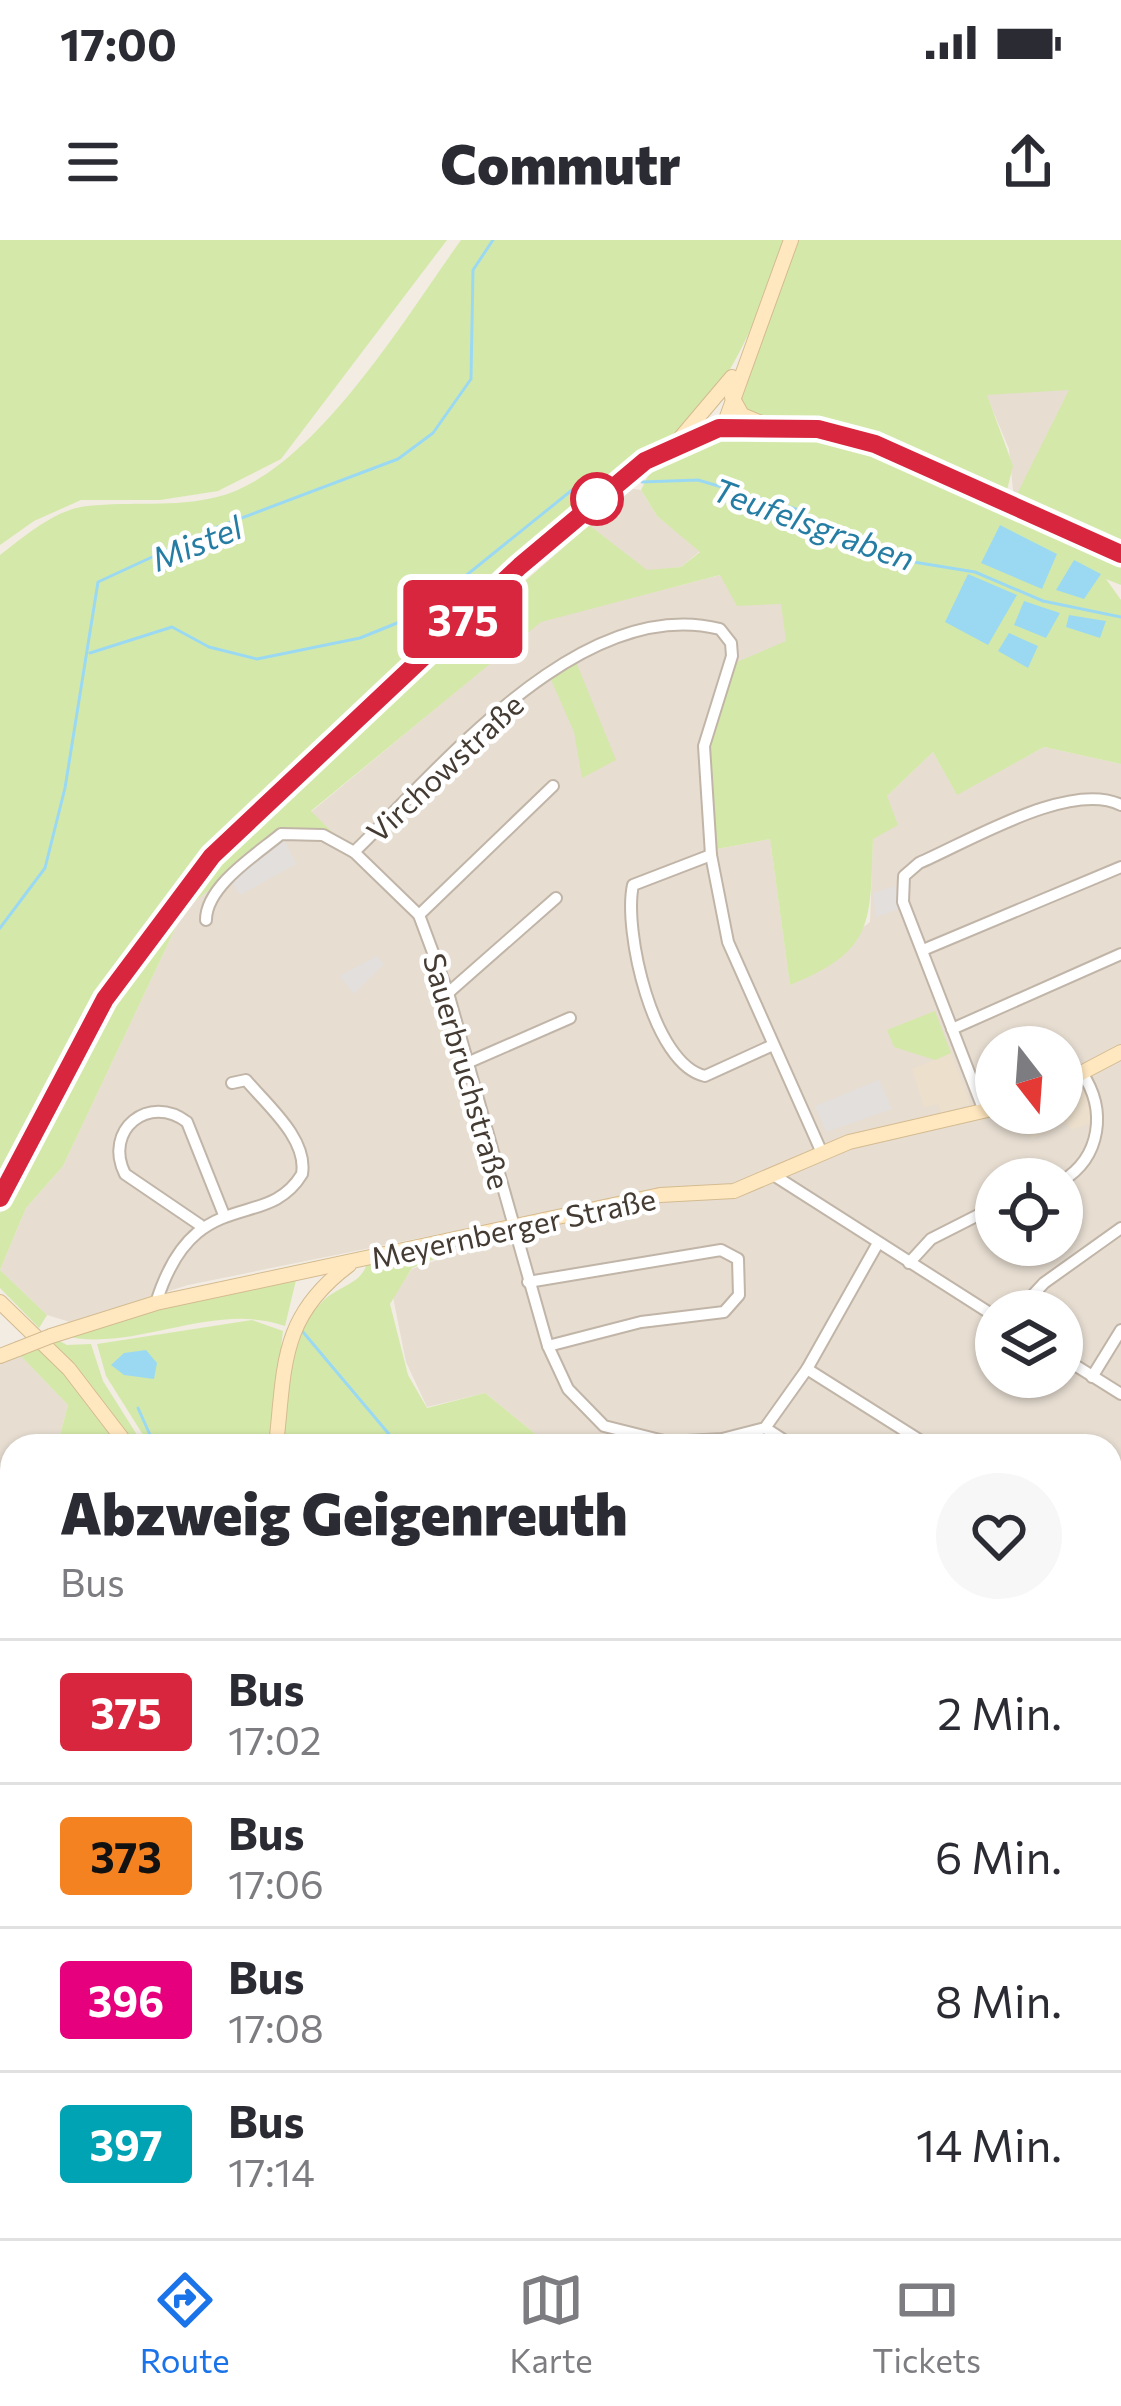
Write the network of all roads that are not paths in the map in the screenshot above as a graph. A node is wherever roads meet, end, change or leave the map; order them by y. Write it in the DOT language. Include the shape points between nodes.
graph roads {
  1 [pos="791,240"];
  2 [pos="725,398"];
  3 [pos="766,425"];
  4 [pos="721,428"];
  5 [pos="674,445"];
  6 [pos="1121,554"];
  7 [pos="553,786"];
  8 [pos="1121,805"];
  9 [pos="354,852"];
  10 [pos="711,855"];
  11 [pos="1121,867"];
  12 [pos="556,898"];
  13 [pos="419,915"];
  14 [pos="206,920"];
  15 [pos="923,950"];
  16 [pos="1121,954"];
  17 [pos="448,993"];
  18 [pos="569,1018"];
  19 [pos="952,1029"];
  20 [pos="773,1045"];
  21 [pos="1121,1052"];
  22 [pos="467,1063"];
  23 [pos="1083,1072"];
  24 [pos="1083,1075"];
  25 [pos="975,1077"];
  26 [pos="232,1084"];
  27 [pos="975,1112"];
  28 [pos="822,1153"];
  29 [pos="1081,1158"];
  30 [pos="776,1175"];
  31 [pos="0,1198"];
  32 [pos="224,1216"];
  33 [pos="975,1217"];
  34 [pos="200,1226"];
  35 [pos="512,1227"];
  36 [pos="1121,1228"];
  37 [pos="878,1243"];
  38 [pos="356,1260"];
  39 [pos="909,1264"];
  40 [pos="306,1270"];
  41 [pos="528,1282"];
  42 [pos="1038,1290"];
  43 [pos="313,1296"];
  44 [pos="0,1302"];
  45 [pos="156,1303"];
  46 [pos="975,1304"];
  47 [pos="1121,1330"];
  48 [pos="548,1346"];
  49 [pos="0,1356"];
  50 [pos="807,1370"];
  51 [pos="1083,1371"];
  52 [pos="1092,1377"];
  53 [pos="1121,1394"];
  54 [pos="765,1428"];
  55 [pos="119,1434"];
  56 [pos="278,1434"];
  57 [pos="620,1434"];
  58 [pos="742,1434"];
  59 [pos="774,1434"];
  60 [pos="910,1434"];
  1 -- 2 [label="street"];
  2 -- 3 [label="street"];
  2 -- 4 [label="street"];
  2 -- 5 [label="street"];
  3 -- 4 [label="main road"];
  3 -- 6 [label="main road" via="875,444"];
  4 -- 5 [label="main road"];
  5 -- 31 [label="main road" via="632,470 535,553 212,856 105,999"];
  7 -- 13 [label="street"];
  8 -- 15 [label="street" via="1096,796 1065,800 909,869 901,893"];
  9 -- 10 [label="street, Virchowstraße" via="512,700 562,664 612,640 673,628 720,629 731,643 704,746"];
  9 -- 13 [label="street, Sauerbruchstraße"];
  9 -- 14 [label="street, Sauerbruchstraße" via="323,835 281,834 220,889"];
  10 -- 20 [label="street" via="728,942"];
  10 -- 20 [label="street" via="634,885 631,938 657,1023 695,1074 714,1075"];
  11 -- 15 [label="street"];
  12 -- 17 [label="street"];
  13 -- 17 [label="street, Sauerbruchstraße"];
  15 -- 19 [label="street"];
  16 -- 19 [label="street"];
  17 -- 22 [label="street, Sauerbruchstraße"];
  18 -- 22 [label="street"];
  19 -- 25 [label="street"];
  20 -- 28 [label="street"];
  21 -- 23 [label="street"];
  22 -- 35 [label="street, Sauerbruchstraße"];
  24 -- 29 [label="street" via="1095,1100 1095,1141"];
  26 -- 32 [label="street" via="246,1080 304,1164 283,1194"];
  27 -- 28 [label="street, Meyernberger Straße"];
  28 -- 30 [label="street, Meyernberger Straße"];
  30 -- 35 [label="street, Meyernberger Straße" via="734,1191 659,1195"];
  30 -- 37 [label="street"];
  32 -- 34 [label="street"];
  32 -- 34 [label="street" via="187,1122 166,1111 139,1115 119,1143 125,1174"];
  33 -- 39 [label="street" via="931,1239"];
  34 -- 45 [label="street" via="176,1254"];
  35 -- 38 [label="street, Meyernberger Straße"];
  35 -- 41 [label="street, Sauerbruchstraße"];
  36 -- 42 [label="street"];
  37 -- 39 [label="street"];
  37 -- 50 [label="street"];
  38 -- 40 [label="street, Meyernberger Straße"];
  38 -- 43 [label="street"];
  39 -- 46 [label="street"];
  40 -- 43 [label="street"];
  40 -- 45 [label="street, Meyernberger Straße"];
  41 -- 48 [label="street, Sauerbruchstraße"];
  41 -- 48 [label="street" via="721,1250 736,1255 740,1295 724,1312"];
  43 -- 56 [label="street" via="288,1344"];
  44 -- 55 [label="street" via="69,1369"];
  45 -- 49 [label="street, Meyernberger Straße, bridge"];
  47 -- 52 [label="street"];
  48 -- 57 [label="street, Sauerbruchstraße" via="582,1408"];
  50 -- 54 [label="street"];
  50 -- 60 [label="street"];
  51 -- 52 [label="street"];
  52 -- 53 [label="street"];
  54 -- 58 [label="street, Sauerbruchstraße"];
  54 -- 59 [label="street"];
}
